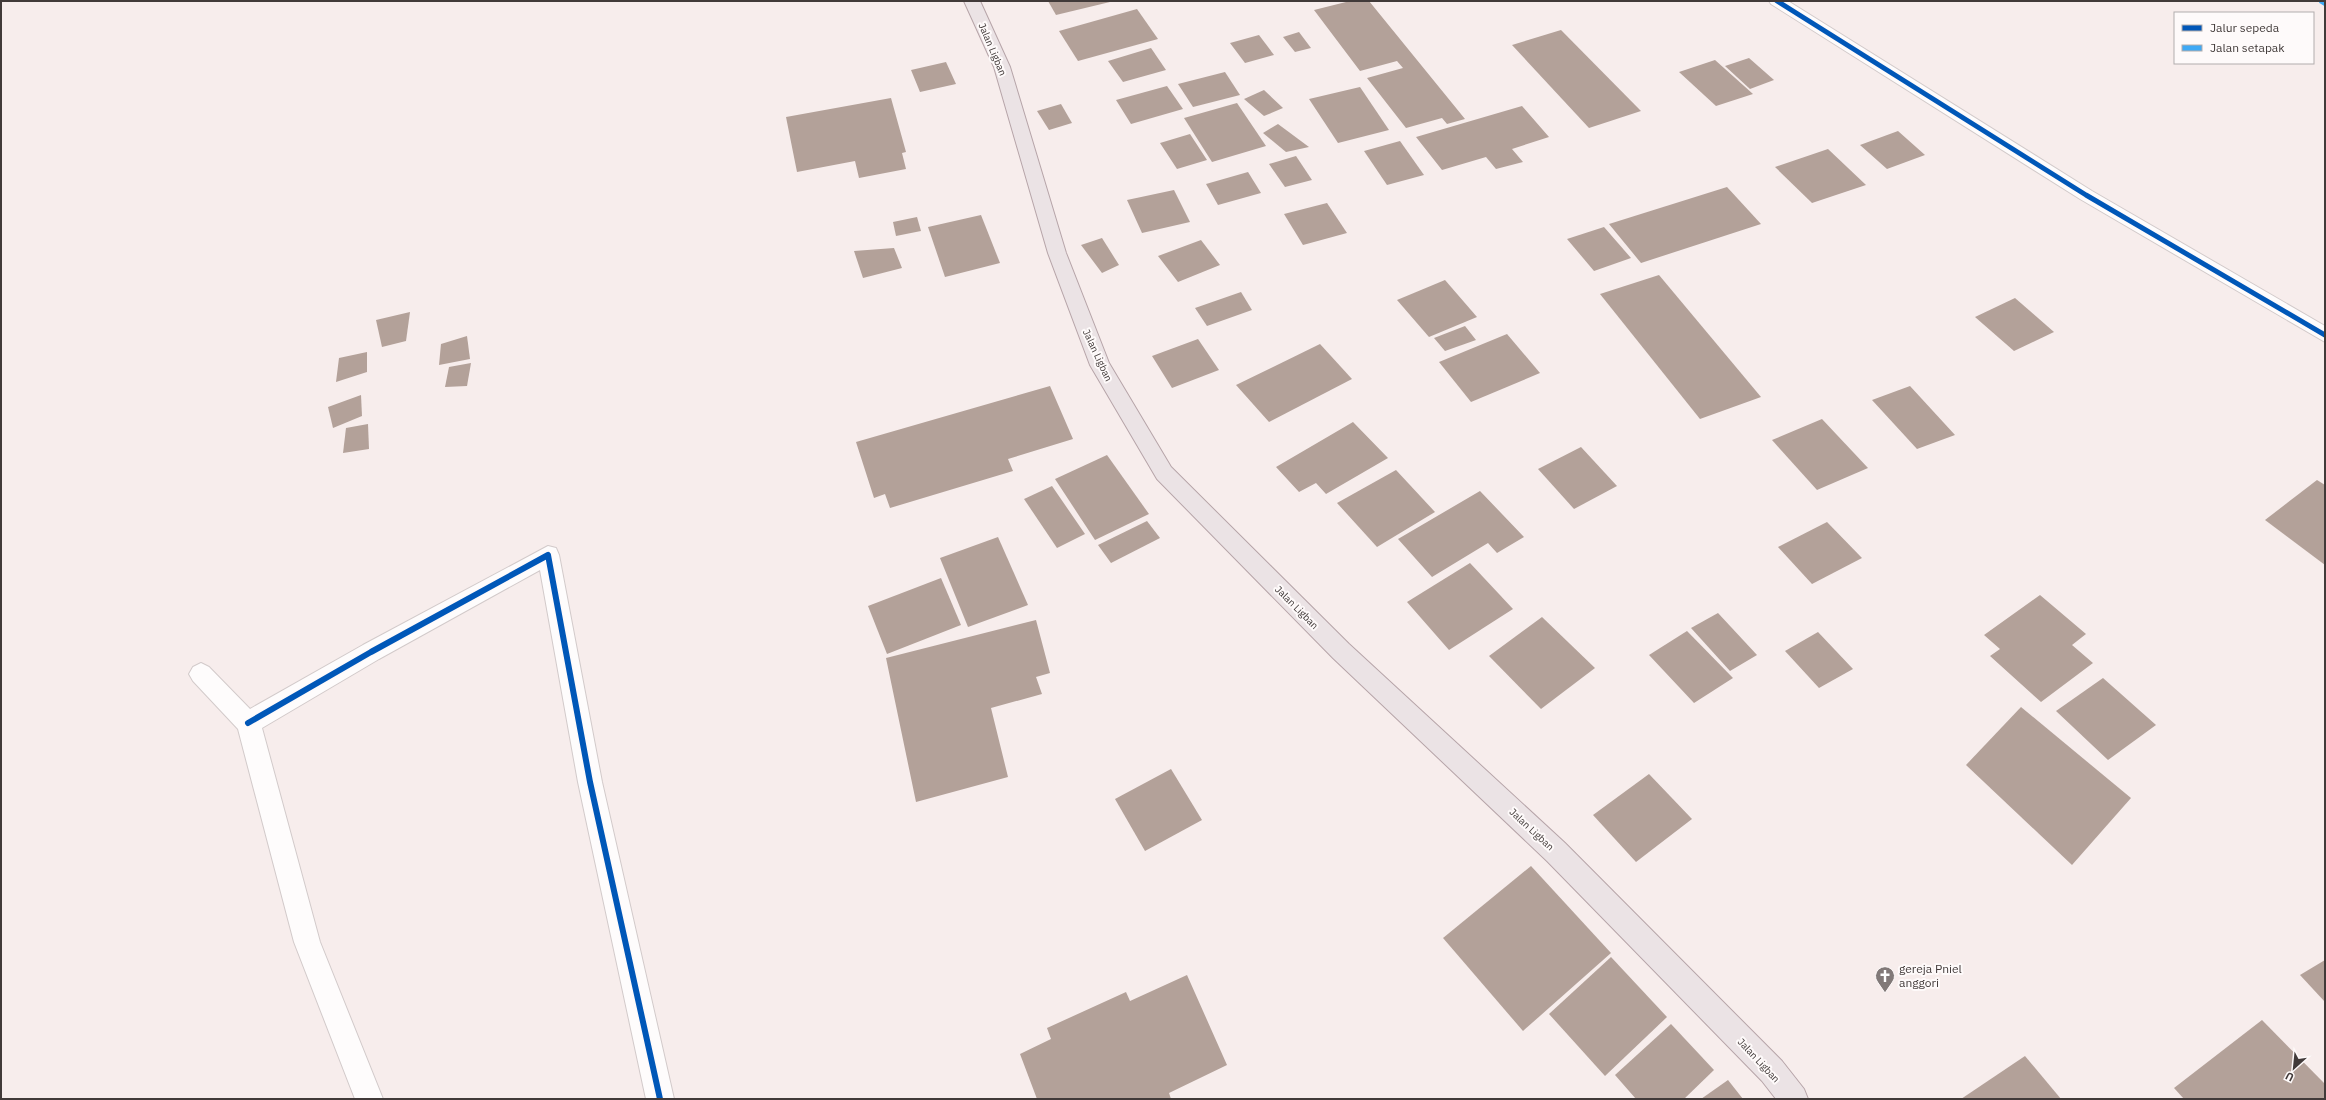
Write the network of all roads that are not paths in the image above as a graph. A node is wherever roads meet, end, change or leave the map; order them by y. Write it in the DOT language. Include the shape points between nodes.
graph roads {
  1 [pos="972,1"];
  2 [pos="1777,1"];
  3 [pos="2325,335"];
  4 [pos="201,674"];
  5 [pos="248,723"];
  6 [pos="370,1099"];
  7 [pos="660,1099"];
  8 [pos="1794,1099"];
  1 -- 8 [label="main road, Jalan Ligban" via="1002,67 1057,253 1100,365 1164,473 1342,651 1583,879 1772,1071"];
  2 -- 3 [label="street" via="2086,195"];
  4 -- 5 [label="street"];
  5 -- 6 [label="street" via="258,751 307,942"];
  5 -- 7 [label="street" via="548,555 590,782"];
}
